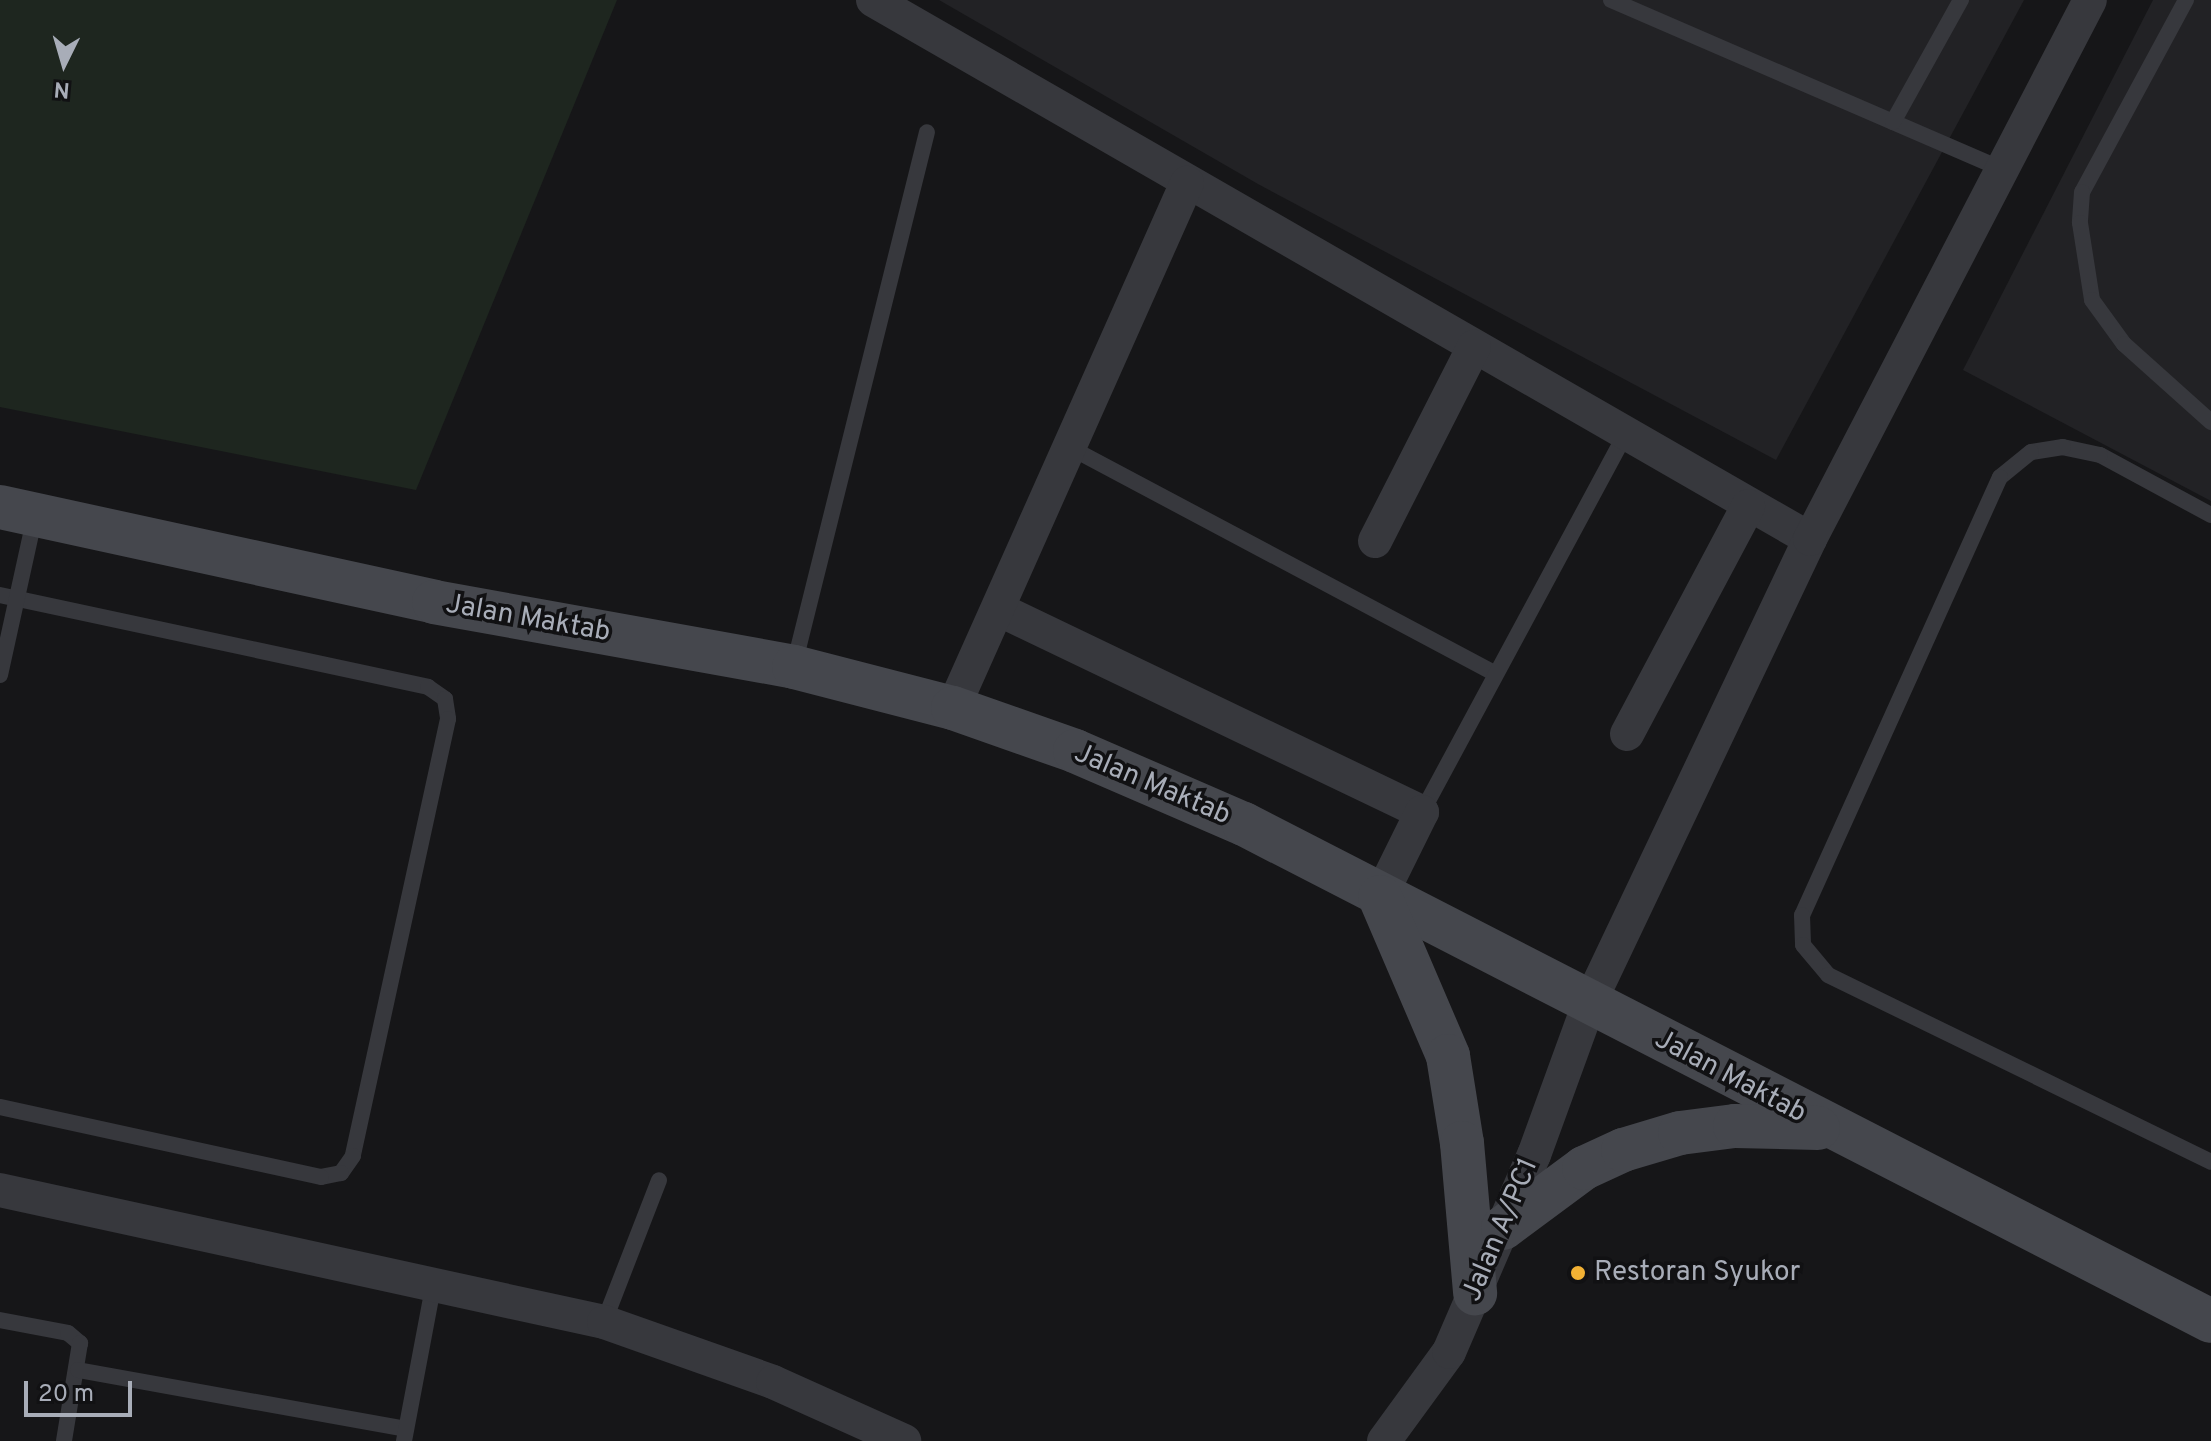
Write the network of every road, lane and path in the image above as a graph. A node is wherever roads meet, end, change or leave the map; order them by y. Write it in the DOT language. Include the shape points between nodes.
graph roads {
  1 [pos="873,0"];
  2 [pos="1611,0"];
  3 [pos="1961,0"];
  4 [pos="2090,0"];
  5 [pos="2186,0"];
  6 [pos="1893,122"];
  7 [pos="927,132"];
  8 [pos="2002,169"];
  9 [pos="1187,183"];
  10 [pos="1474,347"];
  11 [pos="2211,422"];
  12 [pos="1625,435"];
  13 [pos="1071,448"];
  14 [pos="1748,506"];
  15 [pos="18,511"];
  16 [pos="2211,515"];
  17 [pos="1810,539"];
  18 [pos="1375,541"];
  19 [pos="8,597"];
  20 [pos="1000,610"];
  21 [pos="794,667"];
  22 [pos="1496,674"];
  23 [pos="0,675"];
  24 [pos="953,708"];
  25 [pos="1627,734"];
  26 [pos="1422,812"];
  27 [pos="1380,897"];
  28 [pos="1589,1004"];
  29 [pos="0,1107"];
  30 [pos="1828,1129"];
  31 [pos="2211,1162"];
  32 [pos="659,1180"];
  33 [pos="0,1190"];
  34 [pos="1503,1228"];
  35 [pos="434,1282"];
  36 [pos="1475,1293"];
  37 [pos="0,1320"];
  38 [pos="2211,1321"];
  39 [pos="604,1322"];
  40 [pos="78,1370"];
  41 [pos="405,1435"];
  42 [pos="64,1441"];
  43 [pos="904,1441"];
  44 [pos="1384,1441"];
  1 -- 9 [label="street"];
  2 -- 6 [label="lane"];
  3 -- 6 [label="lane"];
  4 -- 8 [label="street, Jalan A/PC1"];
  5 -- 11 [label="lane" via="2082,192 2080,223 2092,300 2124,344"];
  6 -- 8 [label="lane"];
  7 -- 21 [label="lane"];
  8 -- 17 [label="street, Jalan A/PC1"];
  9 -- 10 [label="street"];
  9 -- 13 [label="street"];
  10 -- 12 [label="street"];
  10 -- 18 [label="street"];
  12 -- 14 [label="street"];
  12 -- 22 [label="lane"];
  13 -- 20 [label="street"];
  13 -- 22 [label="lane"];
  14 -- 17 [label="street"];
  14 -- 25 [label="street"];
  15 -- 19 [label="lane"];
  15 -- 21 [label="street, Jalan Maktab" via="434,602"];
  16 -- 31 [label="lane" via="2100,455 2063,447 2031,452 2000,477 1802,915 1803,945 1828,975"];
  17 -- 28 [label="street, Jalan A/PC1"];
  19 -- 23 [label="lane"];
  19 -- 29 [label="lane" via="428,687 445,699 448,719 353,1156 341,1173 321,1177"];
  20 -- 24 [label="street"];
  20 -- 26 [label="street"];
  21 -- 24 [label="street, Jalan Maktab"];
  22 -- 26 [label="lane"];
  24 -- 27 [label="street, Jalan Maktab" via="1075,751 1244,824"];
  26 -- 27 [label="street"];
  27 -- 28 [label="street, Jalan Maktab"];
  27 -- 36 [label="street" via="1448,1056 1462,1143"];
  28 -- 30 [label="street, Jalan Maktab"];
  28 -- 34 [label="street, Jalan A/PC1"];
  30 -- 34 [label="street" via="1735,1126 1680,1133 1623,1150 1584,1168"];
  30 -- 38 [label="street, Jalan Maktab"];
  32 -- 39 [label="lane"];
  33 -- 35 [label="street"];
  34 -- 36 [label="street, Jalan A/PC1"];
  35 -- 39 [label="street"];
  35 -- 41 [label="lane"];
  36 -- 44 [label="street, Jalan A/PC1" via="1449,1352"];
  37 -- 40 [label="lane" via="75,1337 80,1343"];
  39 -- 43 [label="street" via="773,1382"];
  40 -- 41 [label="lane"];
  40 -- 42 [label="lane"];
}
